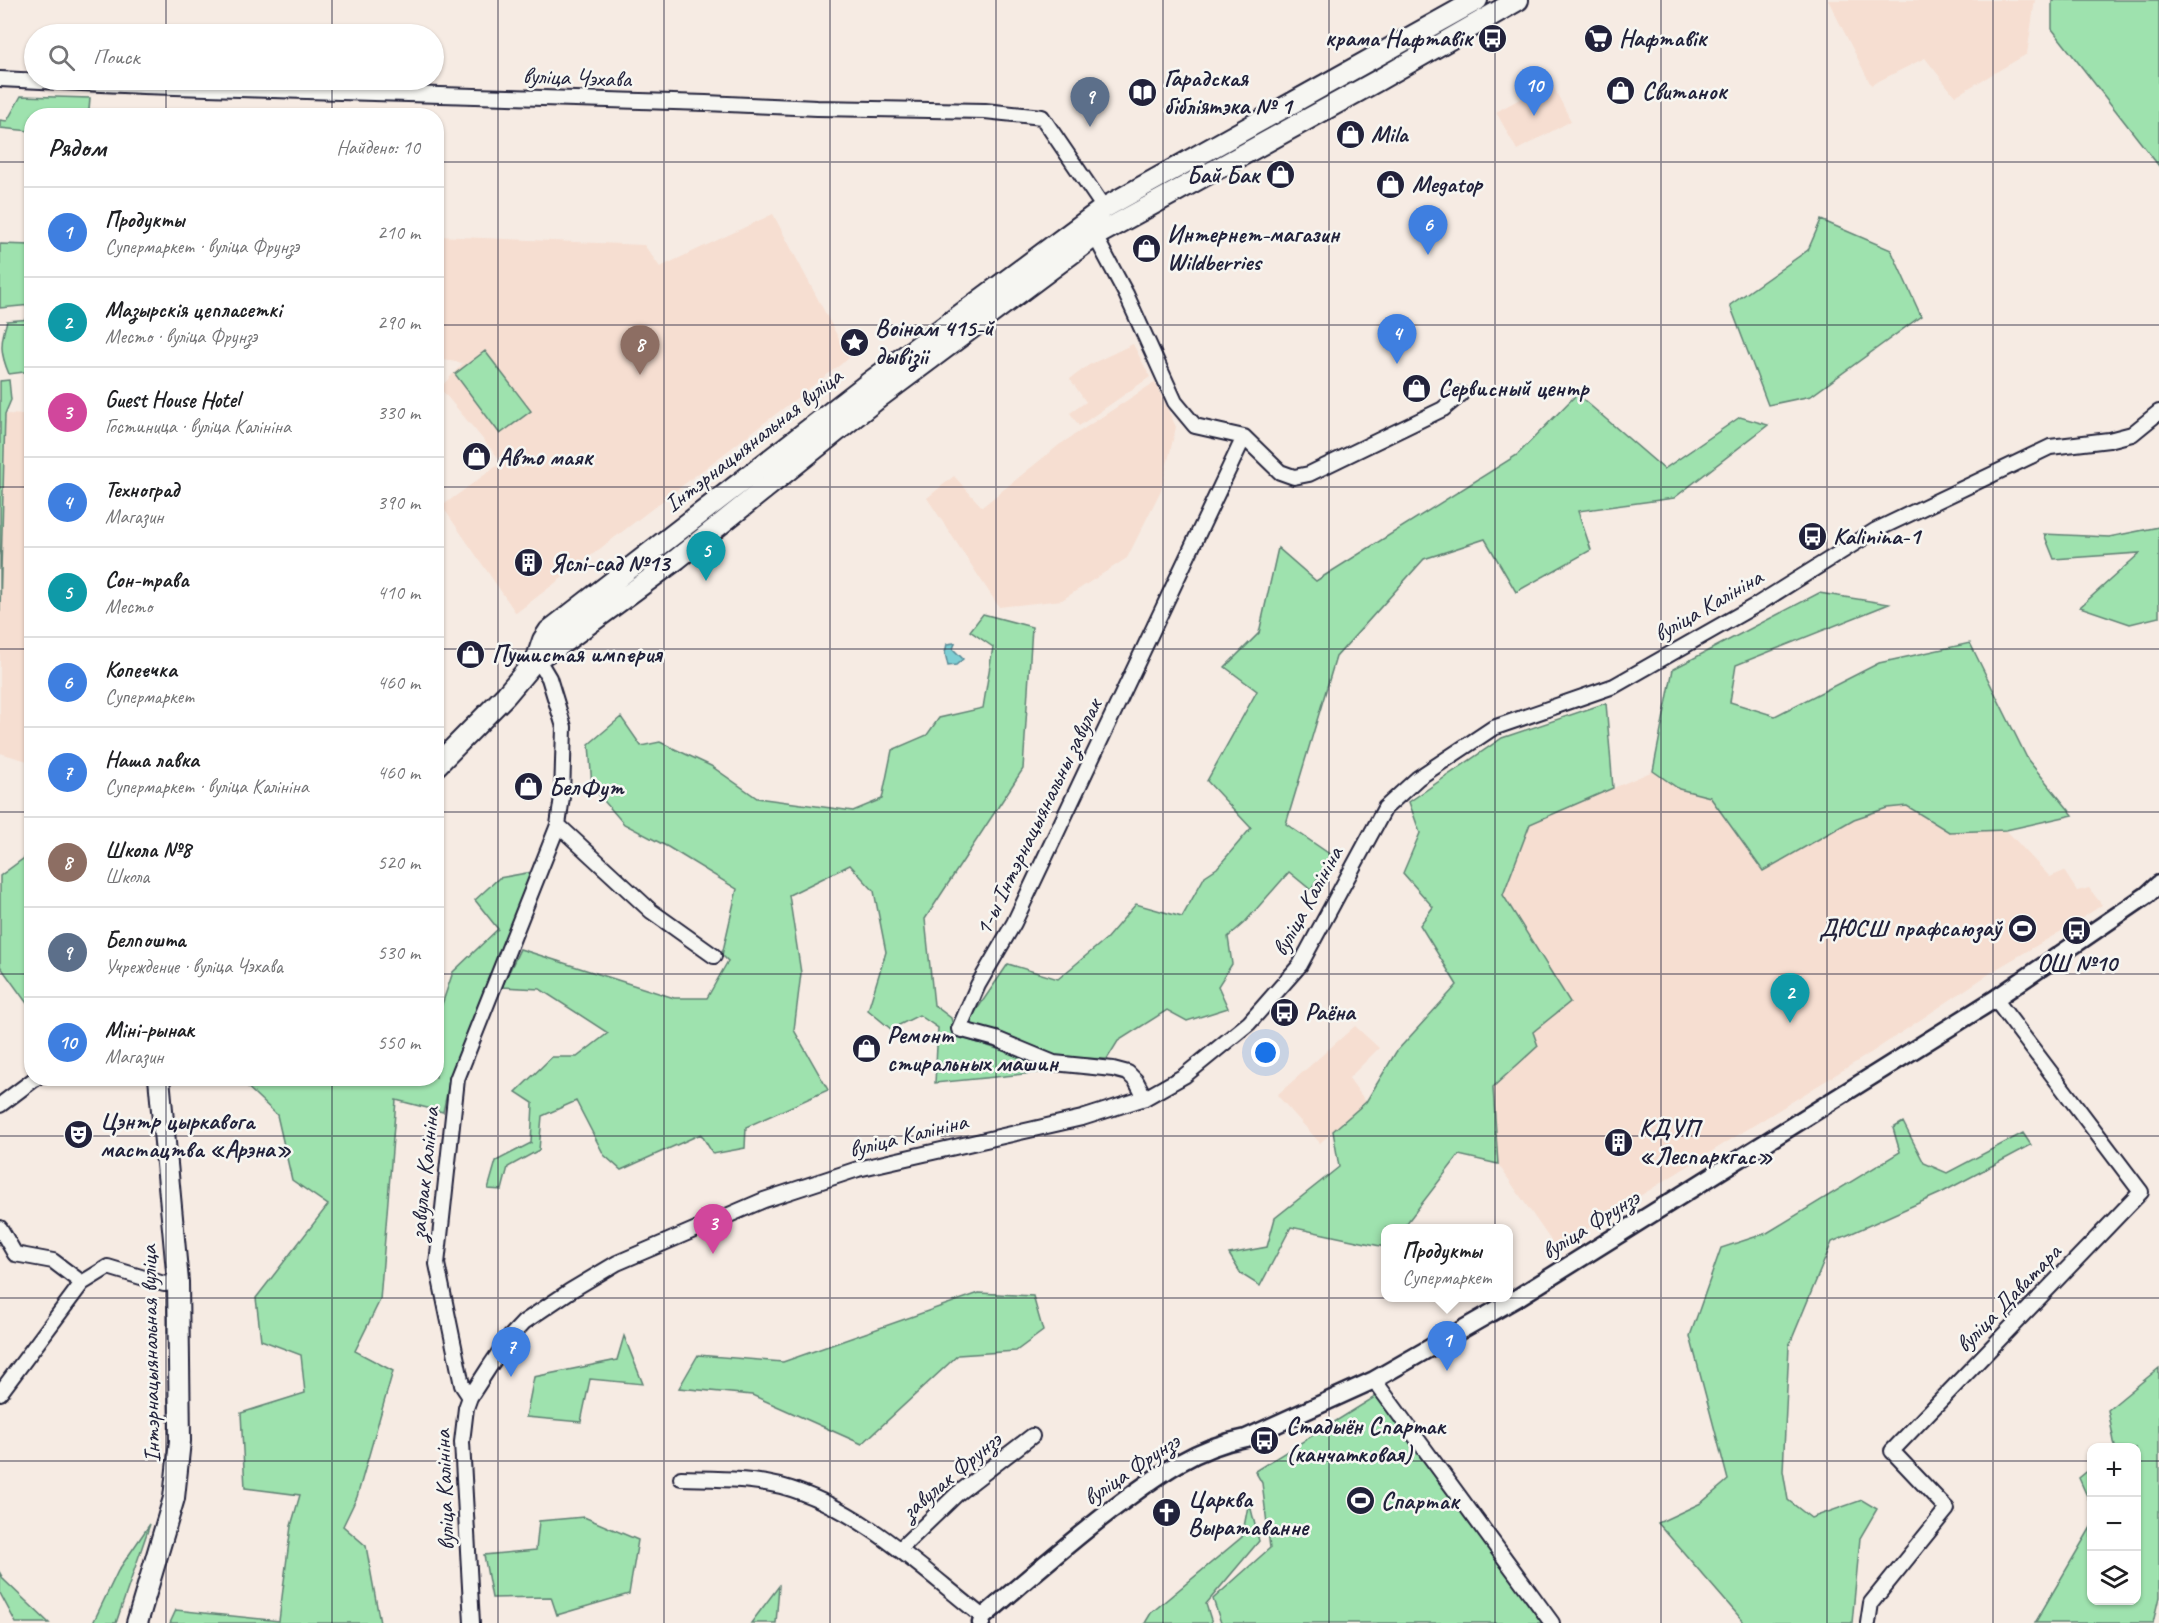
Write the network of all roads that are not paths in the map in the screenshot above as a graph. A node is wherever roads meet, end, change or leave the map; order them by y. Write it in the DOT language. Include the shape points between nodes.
graph roads {
  1 [pos="1478,0"];
  2 [pos="1518,0"];
  3 [pos="0,79"];
  4 [pos="24,80"];
  5 [pos="268,90"];
  6 [pos="1104,208"];
  7 [pos="1114,225"];
  8 [pos="1095,236"];
  9 [pos="876,389"];
  10 [pos="1461,394"];
  11 [pos="2159,412"];
  12 [pos="1244,437"];
  13 [pos="537,658"];
  14 [pos="444,758"];
  15 [pos="558,825"];
  16 [pos="2159,884"];
  17 [pos="714,956"];
  18 [pos="1995,999"];
  19 [pos="25,1086"];
  20 [pos="160,1086"];
  21 [pos="1145,1098"];
  22 [pos="0,1105"];
  23 [pos="0,1228"];
  24 [pos="178,1282"];
  25 [pos="82,1283"];
  26 [pos="1513,1300"];
  27 [pos="1510,1302"];
  28 [pos="1374,1380"];
  29 [pos="0,1393"];
  30 [pos="470,1397"];
  31 [pos="1032,1437"];
  32 [pos="681,1478"];
  33 [pos="899,1550"];
  34 [pos="982,1620"];
  35 [pos="137,1623"];
  36 [pos="472,1623"];
  37 [pos="1552,1623"];
  38 [pos="1869,1623"];
  1 -- 6 [label="main road, Інтэрнацыянальная вуліца"];
  2 -- 7 [label="main road, Інтэрнацыянальная вуліца"];
  3 -- 4 [label="street, вуліца Чэхава"];
  5 -- 6 [label="street, вуліца Чэхава" via="985,111 1042,117"];
  6 -- 7 [label="street"];
  6 -- 9 [label="main road, Інтэрнацыянальная вуліца"];
  7 -- 8 [label="main road, Інтэрнацыянальная вуліца"];
  8 -- 9 [label="main road, Інтэрнацыянальная вуліца"];
  8 -- 12 [label="street" via="1175,402 1195,426"];
  9 -- 13 [label="main road, Інтэрнацыянальная вуліца" via="677,559"];
  10 -- 12 [label="street" via="1411,424 1309,474 1294,477 1280,472"];
  11 -- 21 [label="street, вуліца Калініна" via="2132,434 2050,447 1876,530 1758,604 1614,686 1493,728 1427,771 1385,808 1300,965 1249,1023 1184,1076"];
  12 -- 21 [label="street, 1-ы Інтэрнацыянальны завулак" via="1014,923 978,985 959,1029 996,1039 1054,1063 1128,1073"];
  13 -- 14 [label="main road, Інтэрнацыянальная вуліца"];
  13 -- 15 [label="street, завулак Калініна" via="549,678 564,727"];
  15 -- 17 [label="street" via="651,911"];
  15 -- 30 [label="street, завулак Калініна" via="457,1079 437,1264 462,1385"];
  16 -- 18 [label="street, вуліца Фрунзэ"];
  18 -- 26 [label="street, вуліца Фрунзэ"];
  18 -- 38 [label="street, вуліца Даватара" via="2141,1192 1892,1451 1947,1509 1871,1603"];
  19 -- 22 [label="street"];
  20 -- 24 [label="main road, Інтэрнацыянальная вуліца"];
  21 -- 30 [label="street, вуліца Калініна" via="1082,1118 858,1169 764,1200 616,1263 524,1322"];
  23 -- 25 [label="street" via="15,1254 53,1261"];
  24 -- 25 [label="street" via="164,1284 108,1267"];
  24 -- 35 [label="main road, Інтэрнацыянальная вуліца" via="178,1470 174,1498"];
  25 -- 29 [label="street"];
  27 -- 28 [label="street, вуліца Фрунзэ"];
  28 -- 34 [label="street, вуліца Фрунзэ" via="1246,1438 1224,1442 1185,1458 1062,1548"];
  28 -- 37 [label="street"];
  30 -- 36 [label="street, вуліца Калініна" via="462,1442"];
  31 -- 33 [label="street, завулак Фрунзэ" via="957,1494"];
  32 -- 33 [label="street, завулак Фрунзэ" via="731,1479 780,1486 836,1506"];
  33 -- 34 [label="street, завулак Фрунзэ"];
}
